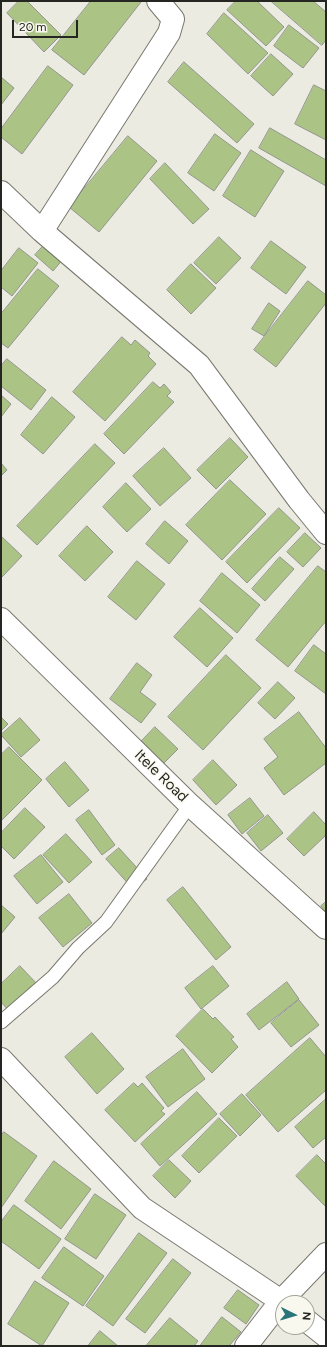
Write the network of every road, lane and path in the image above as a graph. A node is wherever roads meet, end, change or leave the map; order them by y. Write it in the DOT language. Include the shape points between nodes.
graph roads {
  1 [pos="158,1"];
  2 [pos="1,192"];
  3 [pos="42,231"];
  4 [pos="326,533"];
  5 [pos="1,619"];
  6 [pos="190,805"];
  7 [pos="326,928"];
  8 [pos="1,1022"];
  9 [pos="1,1059"];
  10 [pos="326,1254"];
  11 [pos="288,1295"];
  12 [pos="275,1297"];
  13 [pos="275,1311"];
  14 [pos="315,1327"];
  15 [pos="326,1336"];
  16 [pos="246,1346"];
  1 -- 3 [label="street" via="173,19 169,33"];
  2 -- 3 [label="street"];
  3 -- 4 [label="street" via="199,366 298,500"];
  5 -- 6 [label="street, Itele Road"];
  6 -- 7 [label="street, Itele Road"];
  6 -- 8 [label="lane" via="106,922 52,977"];
  9 -- 12 [label="street" via="142,1208"];
  10 -- 11 [label="street"];
  13 -- 16 [label="street"];
  14 -- 15 [label="street"];
}
